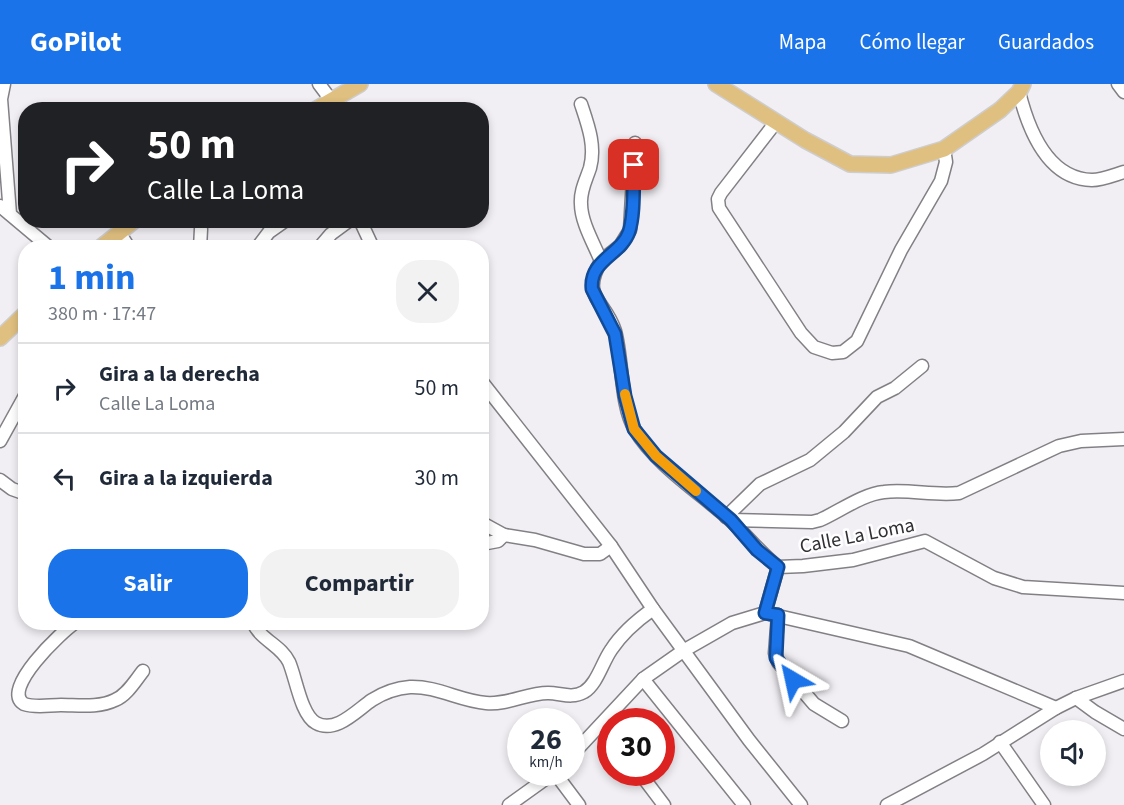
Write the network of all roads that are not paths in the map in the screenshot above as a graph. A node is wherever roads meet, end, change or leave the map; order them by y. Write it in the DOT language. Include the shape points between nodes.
graph roads {
  1 [pos="4,84"];
  2 [pos="319,84"];
  3 [pos="360,84"];
  4 [pos="716,84"];
  5 [pos="1118,84"];
  6 [pos="1021,88"];
  7 [pos="1124,92"];
  8 [pos="331,100"];
  9 [pos="328,102"];
  10 [pos="581,104"];
  11 [pos="776,122"];
  12 [pos="635,143"];
  13 [pos="944,149"];
  14 [pos="1124,172"];
  15 [pos="5,210"];
  16 [pos="18,221"];
  17 [pos="26,228"];
  18 [pos="124,228"];
  19 [pos="275,228"];
  20 [pos="339,228"];
  21 [pos="201,229"];
  22 [pos="119,232"];
  23 [pos="41,240"];
  24 [pos="110,240"];
  25 [pos="124,240"];
  26 [pos="200,240"];
  27 [pos="263,240"];
  28 [pos="325,240"];
  29 [pos="601,261"];
  30 [pos="18,321"];
  31 [pos="0,338"];
  32 [pos="922,366"];
  33 [pos="489,391"];
  34 [pos="18,408"];
  35 [pos="1124,439"];
  36 [pos="0,441"];
  37 [pos="0,480"];
  38 [pos="18,490"];
  39 [pos="729,519"];
  40 [pos="489,527"];
  41 [pos="504,535"];
  42 [pos="489,543"];
  43 [pos="611,546"];
  44 [pos="778,567"];
  45 [pos="1124,593"];
  46 [pos="652,609"];
  47 [pos="765,613"];
  48 [pos="778,615"];
  49 [pos="65,630"];
  50 [pos="257,630"];
  51 [pos="683,651"];
  52 [pos="143,671"];
  53 [pos="644,679"];
  54 [pos="1124,681"];
  55 [pos="1076,698"];
  56 [pos="616,708"];
  57 [pos="1056,708"];
  58 [pos="842,721"];
  59 [pos="597,728"];
  60 [pos="1124,729"];
  61 [pos="585,741"];
  62 [pos="1000,742"];
  63 [pos="536,786"];
  64 [pos="565,786"];
  65 [pos="650,786"];
  66 [pos="895,803"];
  67 [pos="509,805"];
  68 [pos="579,805"];
  69 [pos="664,805"];
  70 [pos="744,805"];
  71 [pos="801,805"];
  72 [pos="1044,805"];
  1 -- 15 [label="street" via="1,99"];
  2 -- 8 [label="street"];
  3 -- 8 [label="main road"];
  4 -- 11 [label="main road"];
  5 -- 7 [label="street"];
  6 -- 13 [label="main road" via="1000,110"];
  6 -- 14 [label="street" via="1026,120 1045,155 1069,175 1093,180"];
  8 -- 9 [label="main road"];
  10 -- 29 [label="street" via="592,138 592,152 580,197 581,208"];
  11 -- 13 [label="main road" via="850,164 891,165"];
  11 -- 13 [label="street" via="718,199 719,208 801,333 814,347 832,353 848,349 862,333 893,264 941,182 946,162"];
  12 -- 29 [label="street" via="630,230 620,246"];
  15 -- 16 [label="street"];
  17 -- 23 [label="street"];
  18 -- 22 [label="main road"];
  19 -- 27 [label="street"];
  20 -- 28 [label="street"];
  21 -- 26 [label="street"];
  22 -- 24 [label="main road"];
  22 -- 25 [label="street"];
  29 -- 39 [label="street" via="592,276 592,289 615,334 634,429 656,456"];
  30 -- 31 [label="main road"];
  32 -- 39 [label="street" via="877,397 810,460 760,484"];
  33 -- 43 [label="street"];
  34 -- 36 [label="street"];
  35 -- 39 [label="street" via="1059,446 959,493 877,493 812,522"];
  37 -- 38 [label="street"];
  39 -- 44 [label="street"];
  40 -- 41 [label="street"];
  41 -- 42 [label="street"];
  41 -- 43 [label="street" via="584,554 600,554"];
  43 -- 46 [label="street"];
  44 -- 45 [label="street, Calle La Loma" via="853,560 925,541 994,578 1023,588"];
  44 -- 47 [label="street, Calle La Loma"];
  46 -- 50 [label="street" via="628,628 592,684 577,694 542,693 486,703 440,690 408,687 380,696 349,718 326,726 308,716 288,661"];
  46 -- 51 [label="street"];
  47 -- 48 [label="street"];
  47 -- 51 [label="street" via="732,623"];
  48 -- 57 [label="street" via="909,646"];
  48 -- 58 [label="street" via="778,662 814,704"];
  49 -- 52 [label="street" via="17,670 9,688 16,700 34,706 108,703 124,694"];
  51 -- 53 [label="street"];
  51 -- 71 [label="street"];
  53 -- 56 [label="street"];
  53 -- 70 [label="street"];
  54 -- 55 [label="street"];
  55 -- 57 [label="street"];
  55 -- 60 [label="street"];
  57 -- 62 [label="street"];
  59 -- 61 [label="street"];
  62 -- 66 [label="street"];
  62 -- 72 [label="street"];
  63 -- 67 [label="street"];
  64 -- 68 [label="street"];
  65 -- 69 [label="street"];
}
